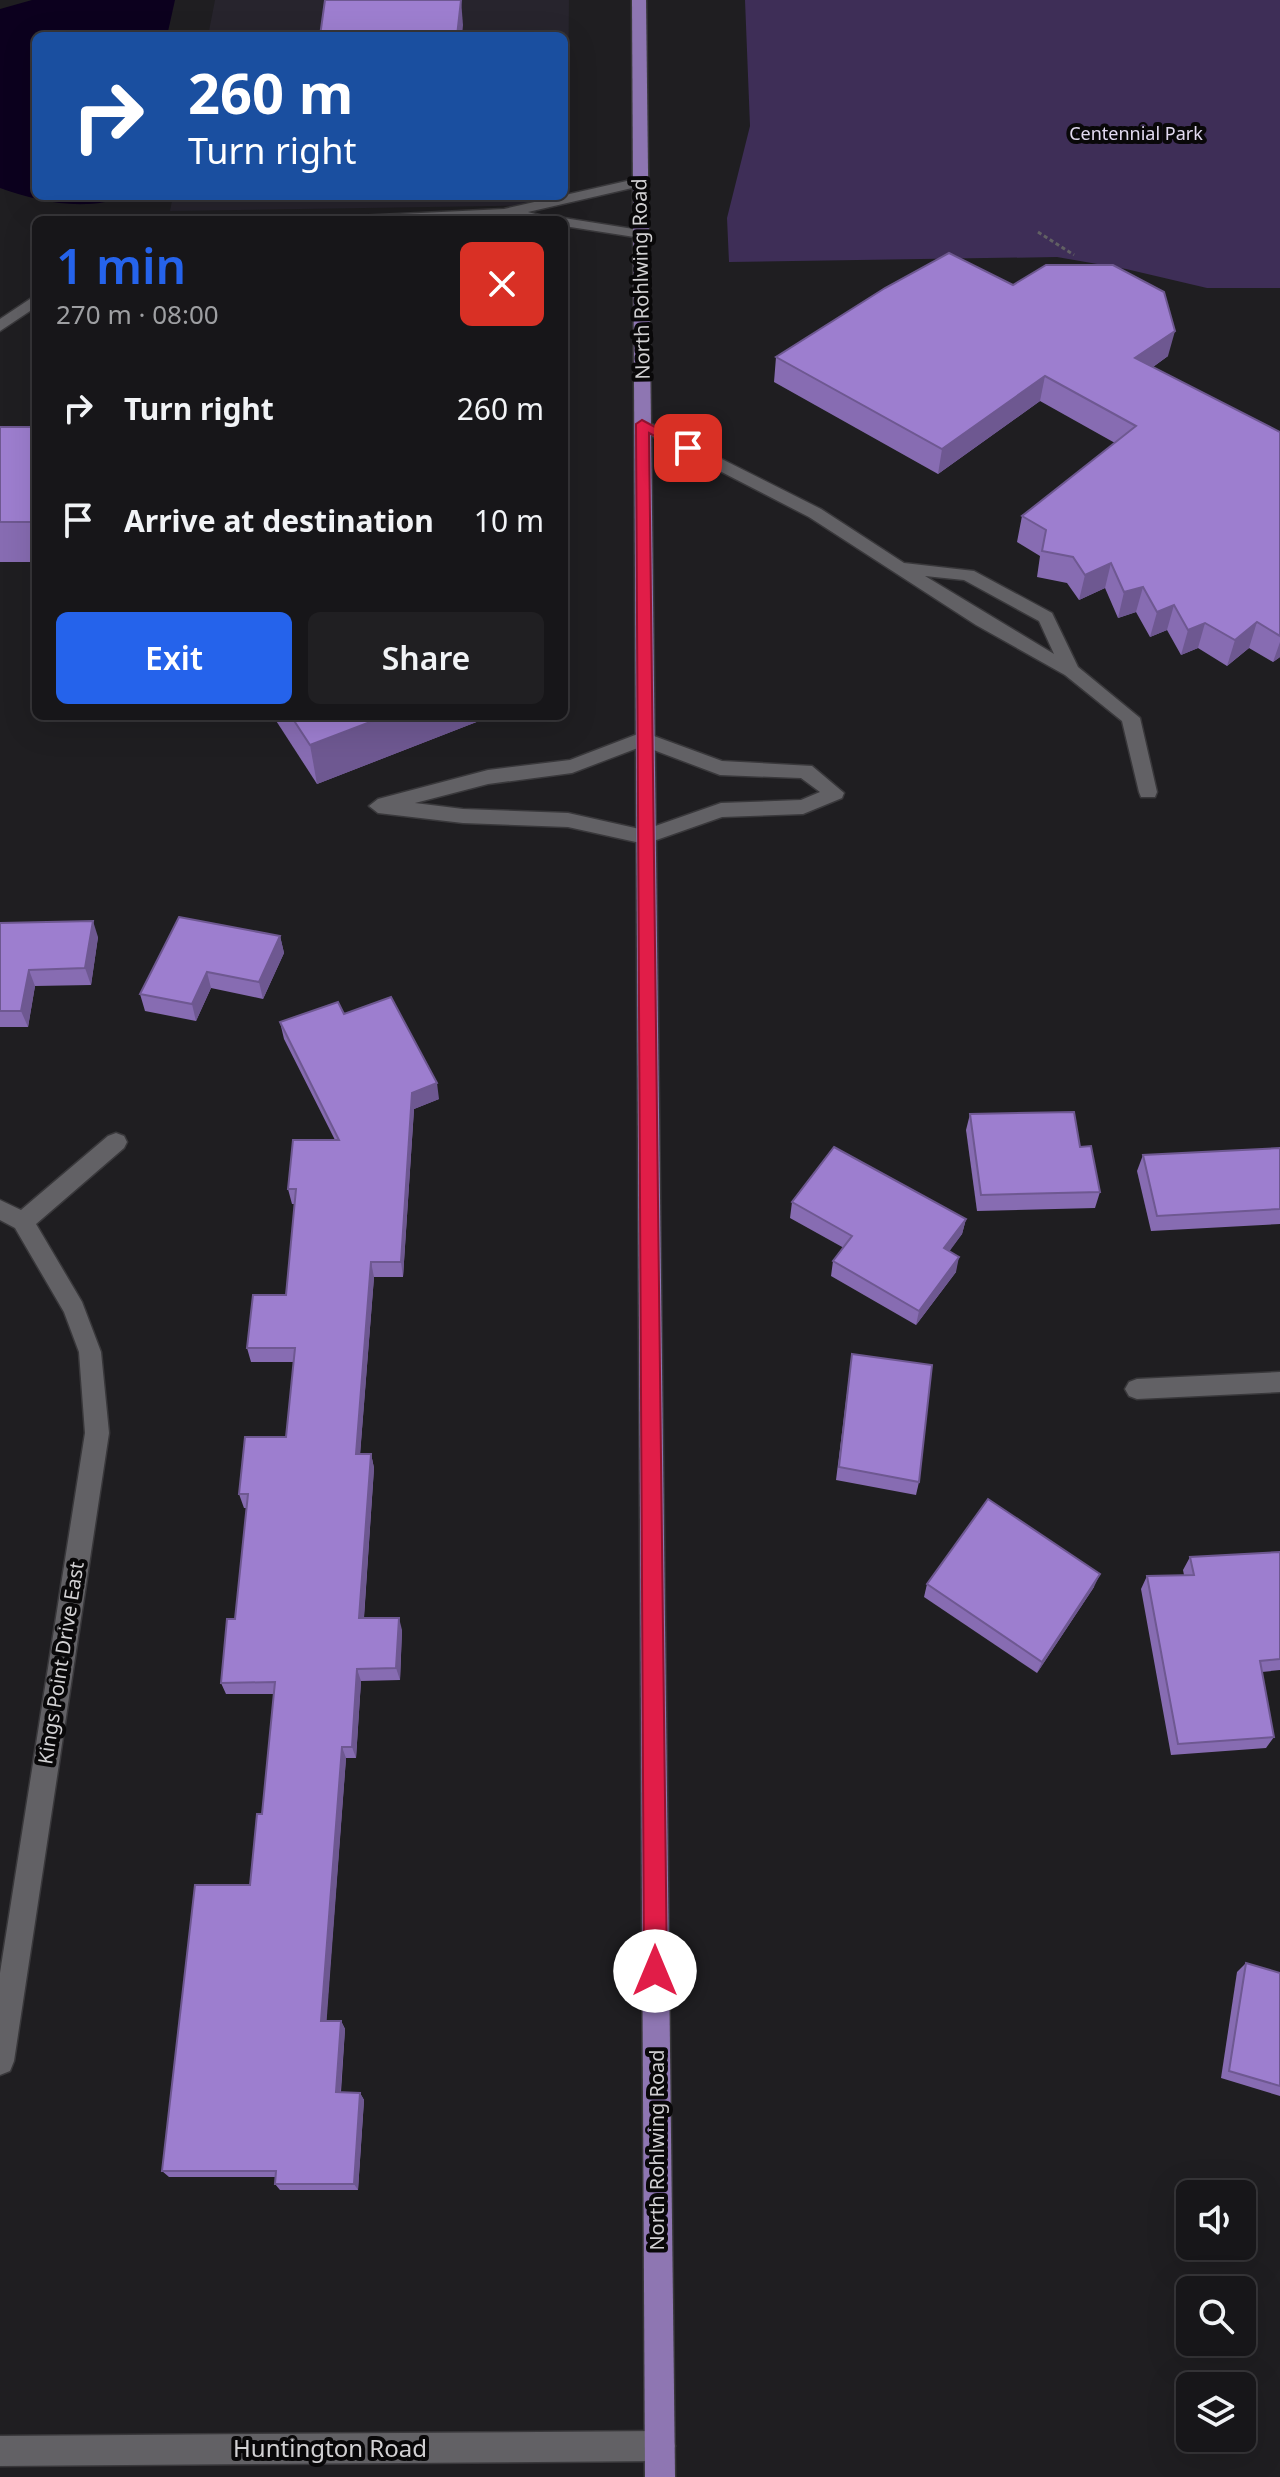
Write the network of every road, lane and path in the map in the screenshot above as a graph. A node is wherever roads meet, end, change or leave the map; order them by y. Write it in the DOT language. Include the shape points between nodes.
graph roads {
  1 [pos="639,0"];
  2 [pos="640,182"];
  3 [pos="568,198"];
  4 [pos="561,200"];
  5 [pos="504,213"];
  6 [pos="441,216"];
  7 [pos="524,216"];
  8 [pos="568,223"];
  9 [pos="1038,232"];
  10 [pos="641,234"];
  11 [pos="1074,255"];
  12 [pos="32,303"];
  13 [pos="0,326"];
  14 [pos="642,424"];
  15 [pos="900,567"];
  16 [pos="1071,671"];
  17 [pos="643,739"];
  18 [pos="1148,792"];
  19 [pos="645,837"];
  20 [pos="116,1142"];
  21 [pos="0,1209"];
  22 [pos="23,1222"];
  23 [pos="1280,1382"];
  24 [pos="1137,1389"];
  25 [pos="0,2061"];
  26 [pos="660,2446"];
  27 [pos="0,2451"];
  28 [pos="660,2477"];
  1 -- 2 [label="main road, North Rohlwing Road"];
  2 -- 3 [label="street"];
  2 -- 10 [label="main road, North Rohlwing Road"];
  4 -- 5 [label="street"];
  5 -- 6 [label="street"];
  5 -- 7 [label="street"];
  8 -- 10 [label="street"];
  9 -- 11 [label="path"];
  10 -- 14 [label="main road, North Rohlwing Road"];
  12 -- 13 [label="street"];
  14 -- 15 [label="street" via="815,513"];
  14 -- 17 [label="main road, North Rohlwing Road"];
  15 -- 16 [label="street"];
  15 -- 16 [label="street" via="968,575 1046,617"];
  16 -- 18 [label="street" via="1131,718"];
  17 -- 19 [label="main road, North Rohlwing Road"];
  17 -- 19 [label="street" via="720,768 805,771 835,793 803,807 721,810"];
  17 -- 19 [label="street" via="572,766 488,777 378,806 568,820"];
  19 -- 26 [label="main road, North Rohlwing Road"];
  20 -- 22 [label="street"];
  21 -- 22 [label="street"];
  22 -- 25 [label="street, Kings Point Drive East" via="74,1309 90,1352 97,1433"];
  23 -- 24 [label="street"];
  26 -- 27 [label="street, Huntington Road"];
  26 -- 28 [label="main road, North Rohlwing Road"];
}
